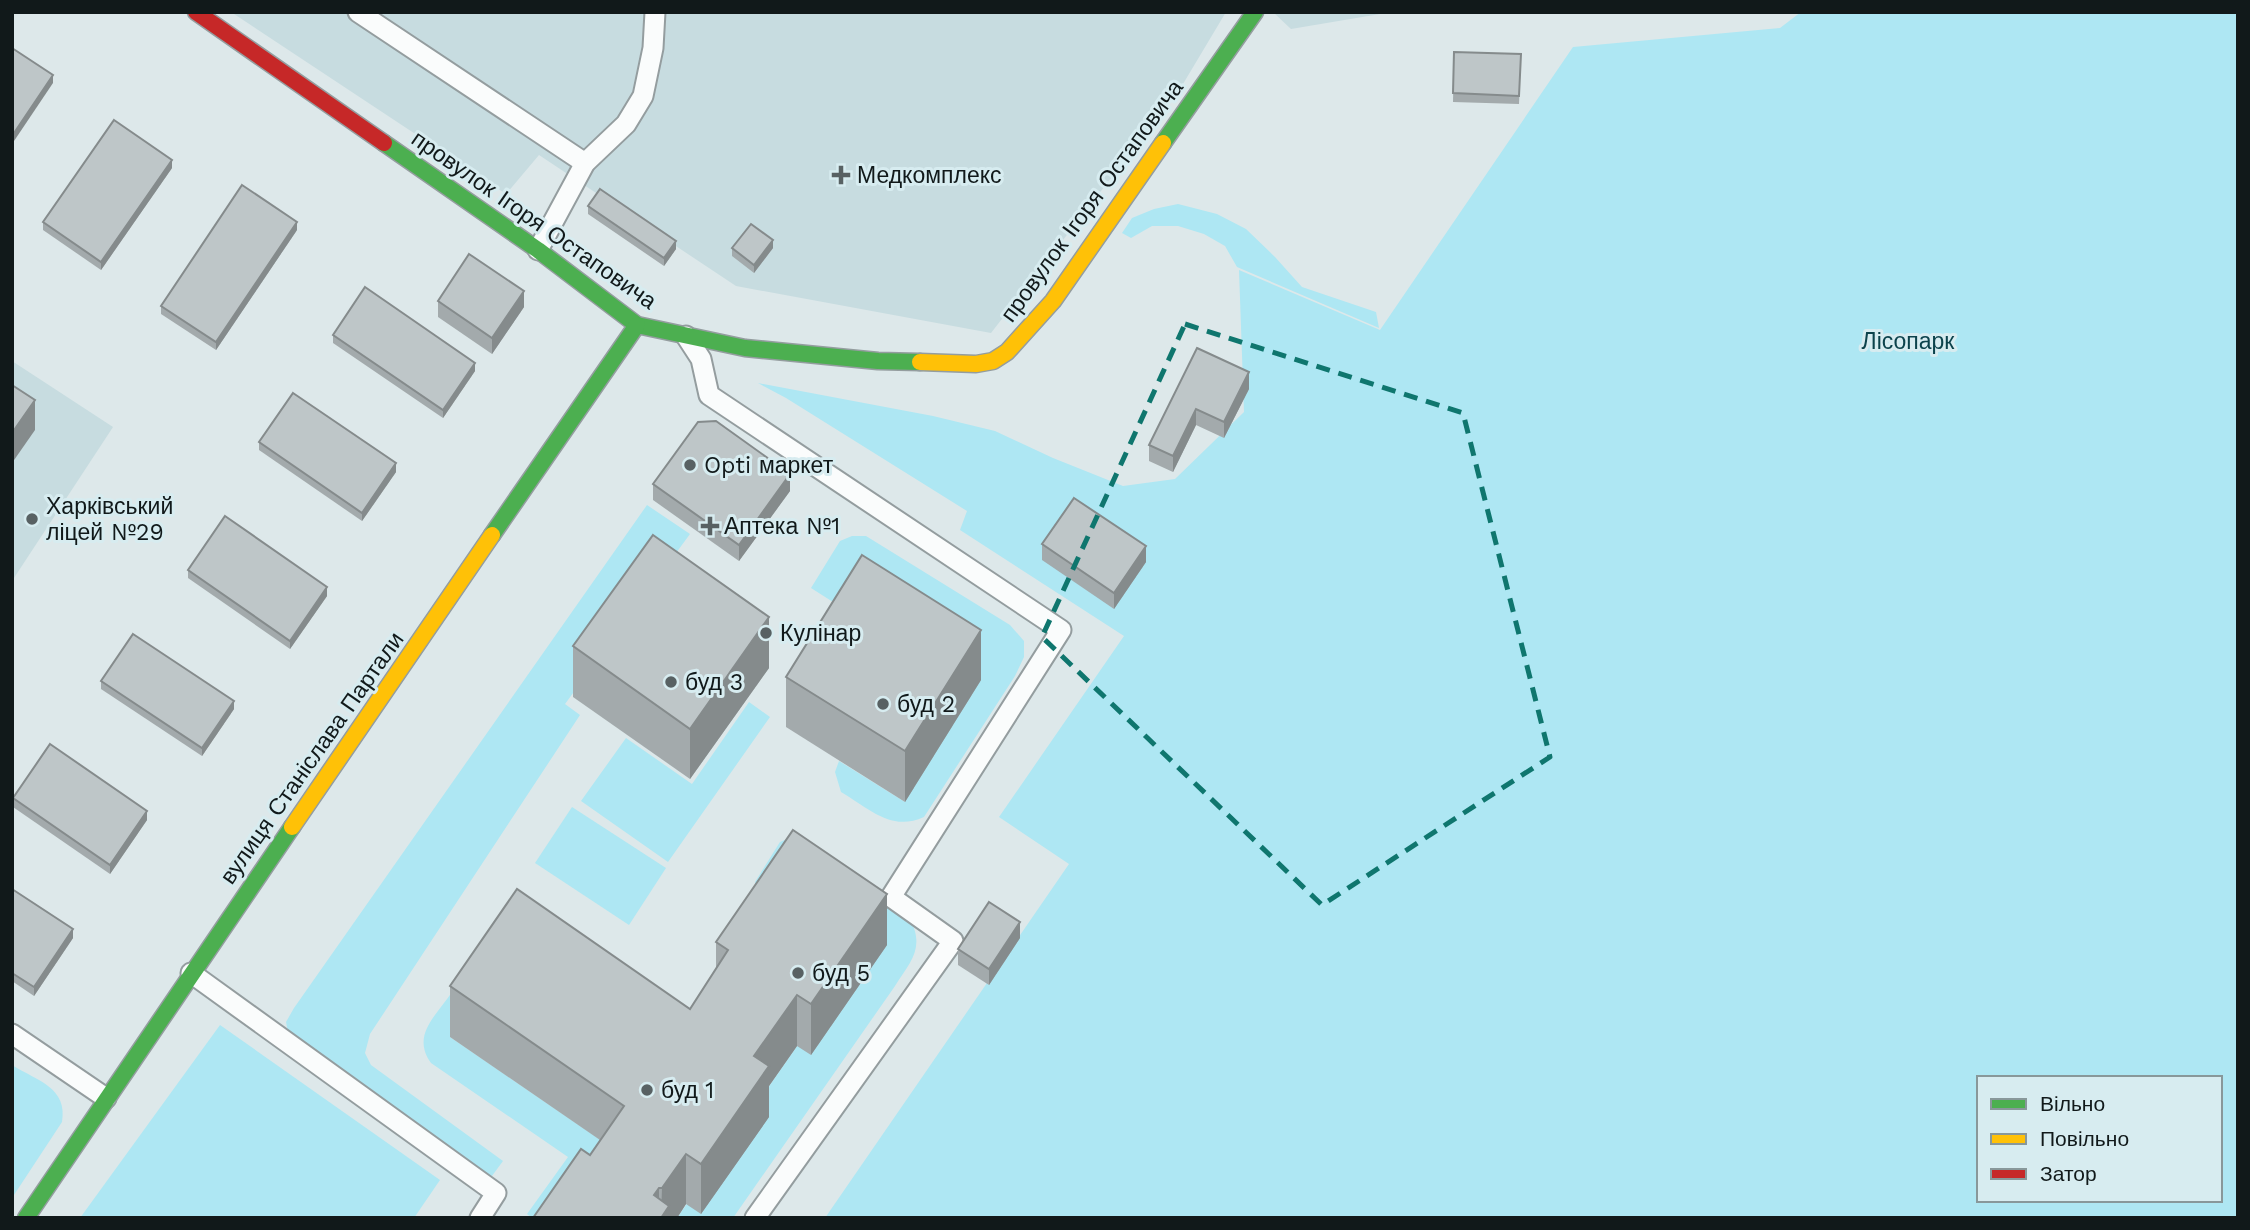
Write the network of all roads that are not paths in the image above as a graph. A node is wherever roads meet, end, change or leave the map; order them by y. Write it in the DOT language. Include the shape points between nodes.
graph roads {
  1 [pos="196,12"];
  2 [pos="358,12"];
  3 [pos="655,12"];
  4 [pos="1255,12"];
  5 [pos="585,163"];
  6 [pos="538,250"];
  7 [pos="637,325"];
  8 [pos="685,335"];
  9 [pos="191,973"];
  10 [pos="12,1034"];
  11 [pos="106,1098"];
  12 [pos="26,1218"];
  13 [pos="480,1218"];
  14 [pos="755,1218"];
  1 -- 6 [label="street, провулок Ігоря Остаповича"];
  2 -- 5 [label="lane"];
  3 -- 5 [label="lane" via="643,96 625,124"];
  4 -- 8 [label="street, провулок Ігоря Остаповича" via="1053,301 1000,357 976,364 878,361 746,348"];
  5 -- 6 [label="lane"];
  6 -- 7 [label="street, провулок Ігоря Остаповича"];
  7 -- 8 [label="street, провулок Ігоря Остаповича"];
  7 -- 9 [label="street, вулиця Станіслава Партали"];
  8 -- 14 [label="lane" via="701,359 709,395 1061,630 891,897 953,941"];
  9 -- 11 [label="street, вулиця Станіслава Партали"];
  9 -- 13 [label="lane" via="496,1193"];
  10 -- 11 [label="lane"];
  11 -- 12 [label="street, вулиця Станіслава Партали"];
}
